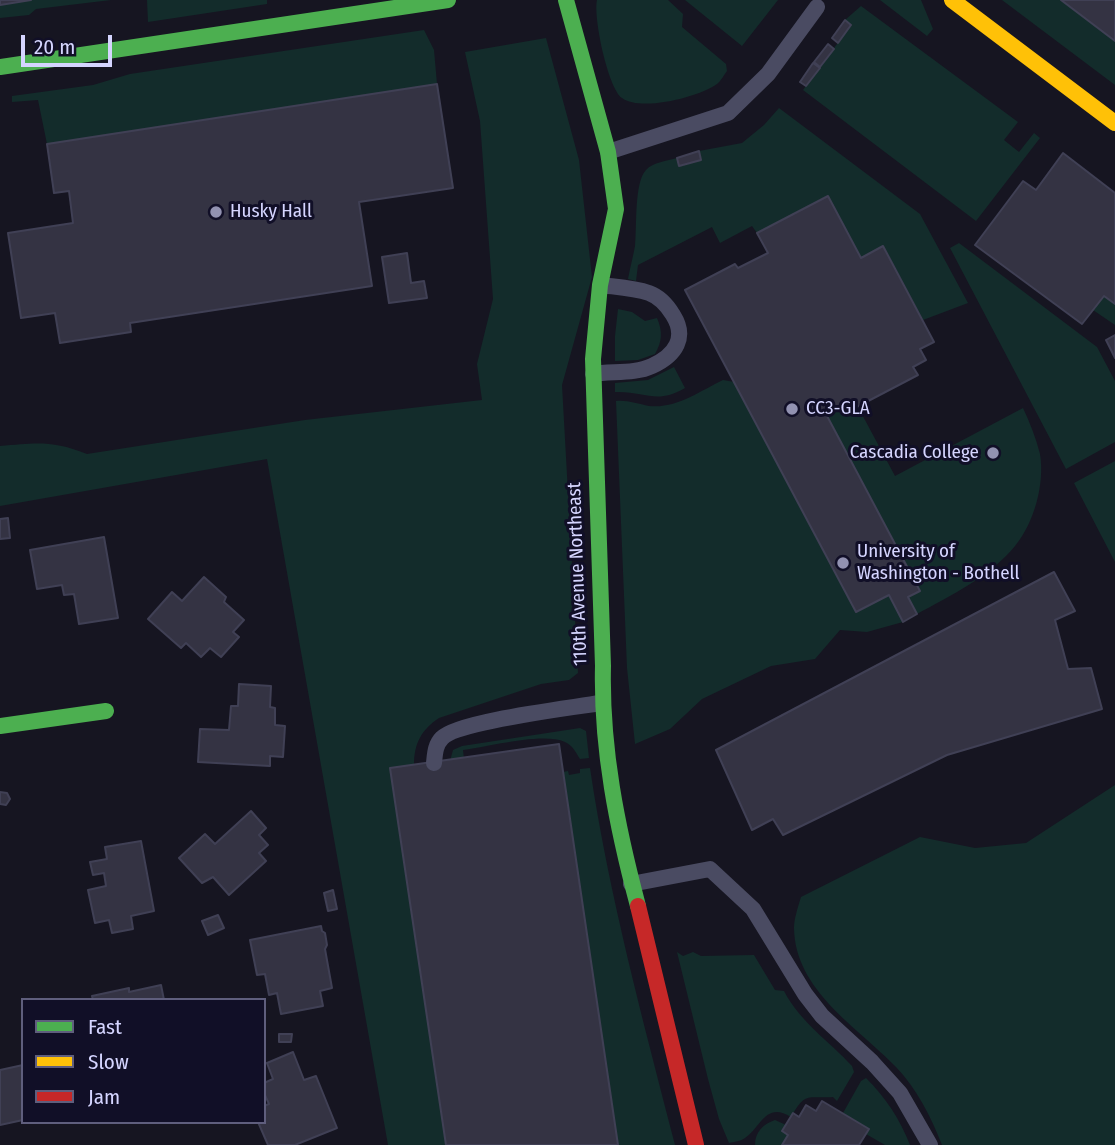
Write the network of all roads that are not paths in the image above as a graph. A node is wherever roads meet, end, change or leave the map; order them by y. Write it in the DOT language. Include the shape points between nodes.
graph roads {
  1 [pos="448,0"];
  2 [pos="566,0"];
  3 [pos="952,0"];
  4 [pos="817,7"];
  5 [pos="0,67"];
  6 [pos="1115,123"];
  7 [pos="608,152"];
  8 [pos="600,285"];
  9 [pos="593,374"];
  10 [pos="600,703"];
  11 [pos="106,711"];
  12 [pos="0,726"];
  13 [pos="434,763"];
  14 [pos="632,884"];
  15 [pos="696,1145"];
  16 [pos="930,1145"];
  1 -- 5 [label="street"];
  2 -- 7 [label="street, 110th Avenue Northeast"];
  3 -- 6 [label="street"];
  4 -- 7 [label="lane" via="768,74 728,113"];
  7 -- 8 [label="street, 110th Avenue Northeast" via="615,209"];
  8 -- 9 [label="street, 110th Avenue Northeast"];
  8 -- 9 [label="lane" via="650,293 663,302 681,335 677,345 652,366"];
  9 -- 10 [label="street, 110th Avenue Northeast" via="603,666"];
  10 -- 13 [label="lane" via="468,726 443,737"];
  10 -- 14 [label="street, 110th Avenue Northeast"];
  11 -- 12 [label="street"];
  14 -- 15 [label="street, 110th Avenue Northeast"];
  14 -- 16 [label="lane" via="710,869 753,909 822,1016 900,1093"];
}
